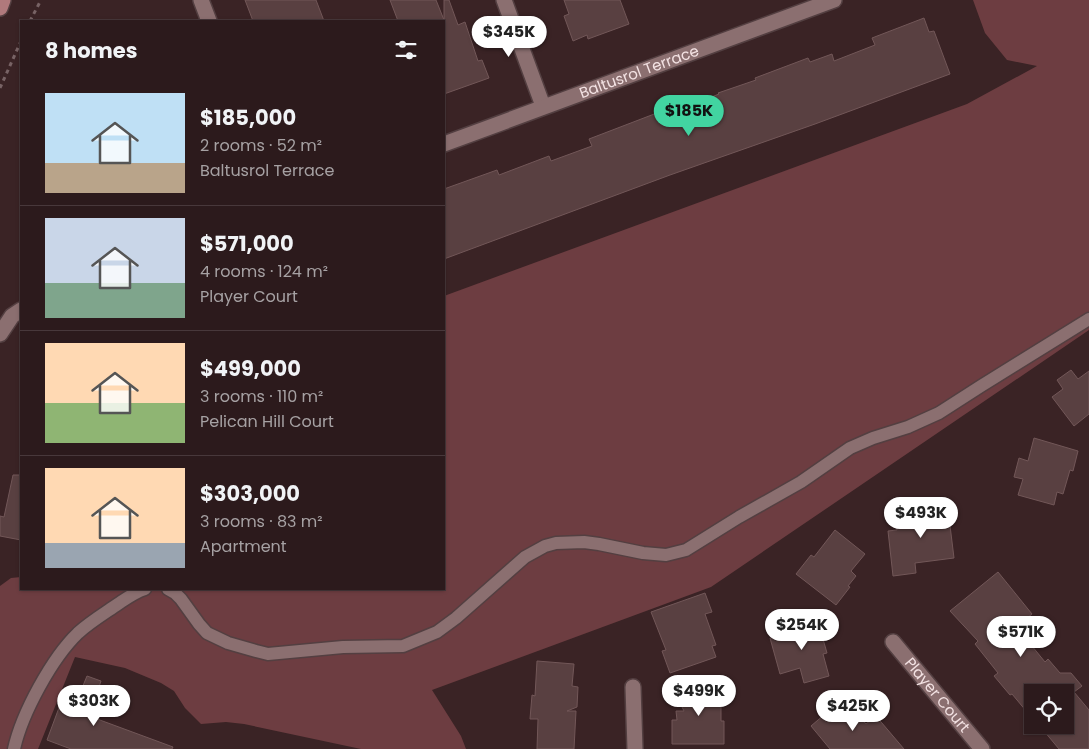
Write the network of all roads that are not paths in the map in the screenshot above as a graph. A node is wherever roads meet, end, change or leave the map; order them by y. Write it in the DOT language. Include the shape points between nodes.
graph roads {
  1 [pos="4,0"];
  2 [pos="201,0"];
  3 [pos="504,0"];
  4 [pos="834,0"];
  5 [pos="0,8"];
  6 [pos="209,20"];
  7 [pos="543,106"];
  8 [pos="445,144"];
  9 [pos="20,311"];
  10 [pos="1089,319"];
  11 [pos="0,334"];
  12 [pos="142,590"];
  13 [pos="169,590"];
  14 [pos="892,642"];
  15 [pos="633,687"];
  16 [pos="14,749"];
  17 [pos="635,749"];
  18 [pos="982,749"];
  1 -- 5 [label="main road"];
  2 -- 6 [label="street"];
  3 -- 7 [label="street"];
  4 -- 7 [label="street, Baltusrol Terrace"];
  7 -- 8 [label="street, Baltusrol Terrace"];
  9 -- 11 [label="street" via="12,316"];
  10 -- 13 [label="lane" via="939,413 850,448 809,477 686,550 660,555 584,542 545,546 525,557 456,618 426,637 403,646 343,647 268,654 228,643 207,633 181,599"];
  12 -- 16 [label="lane" via="104,613 67,646 26,712"];
  14 -- 18 [label="street, Player Court"];
  15 -- 17 [label="street"];
}
